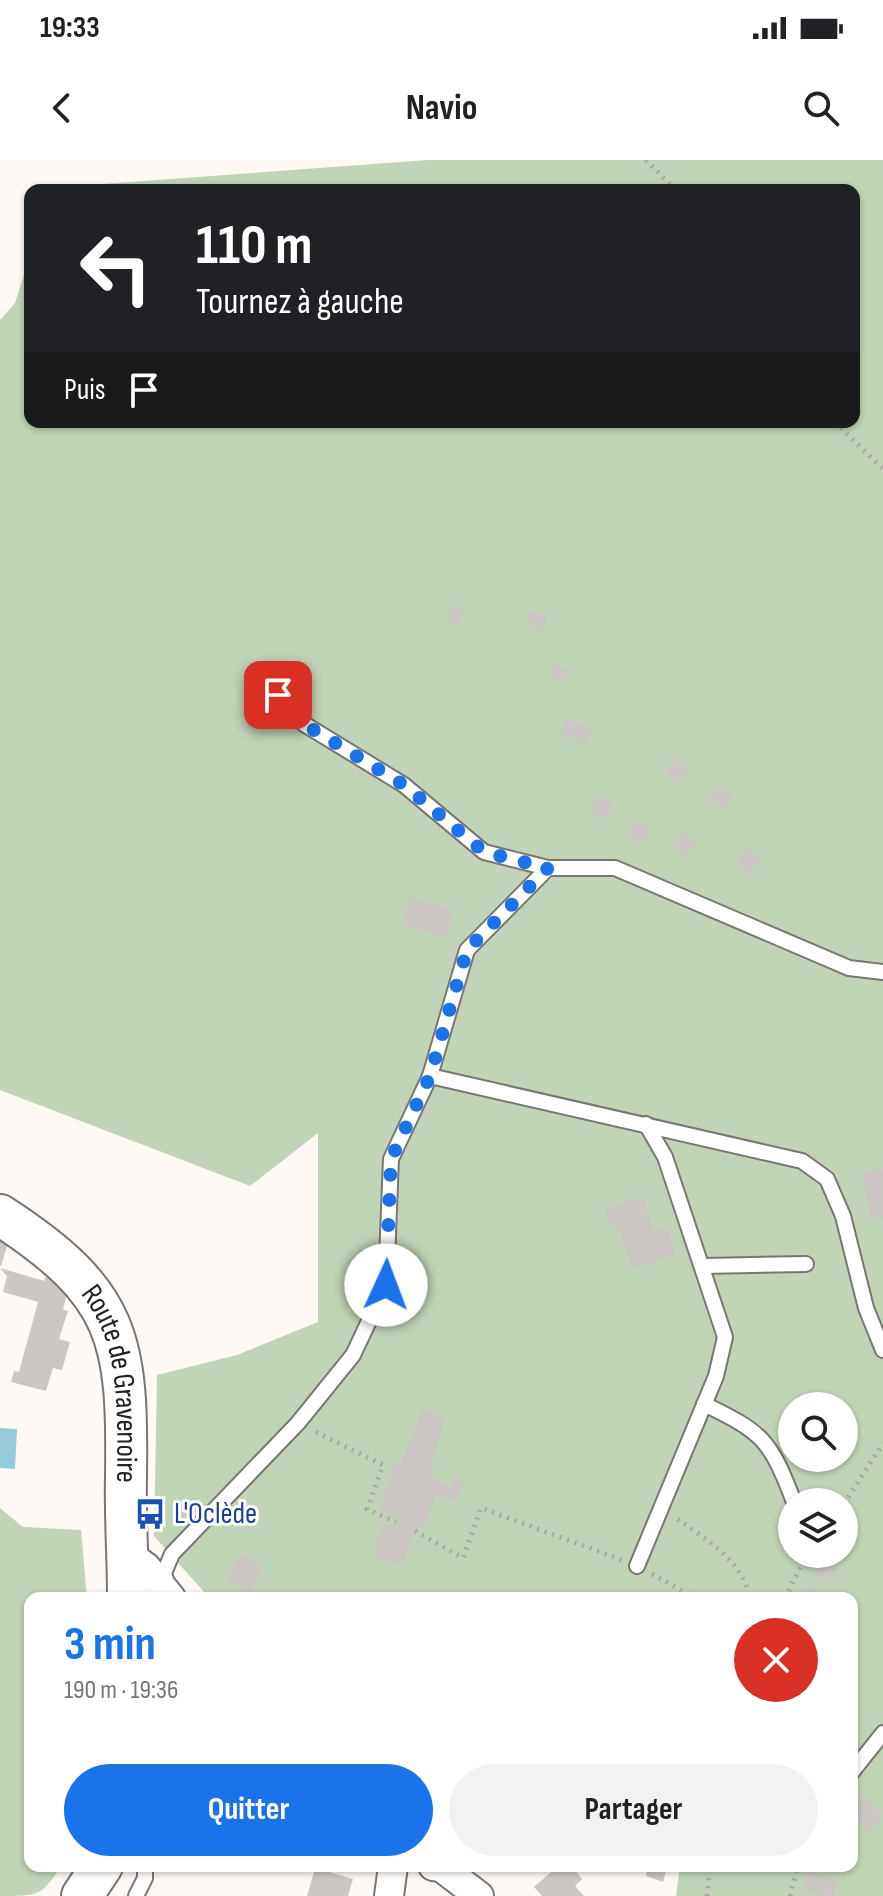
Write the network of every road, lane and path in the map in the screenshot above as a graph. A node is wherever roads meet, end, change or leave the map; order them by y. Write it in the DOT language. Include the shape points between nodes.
graph roads {
  1 [pos="646,160"];
  2 [pos="670,184"];
  3 [pos="841,428"];
  4 [pos="883,469"];
  5 [pos="278,695"];
  6 [pos="548,868"];
  7 [pos="883,972"];
  8 [pos="430,1076"];
  9 [pos="646,1124"];
  10 [pos="0,1215"];
  11 [pos="806,1264"];
  12 [pos="703,1266"];
  13 [pos="883,1350"];
  14 [pos="704,1404"];
  15 [pos="298,1423"];
  16 [pos="883,1443"];
  17 [pos="789,1488"];
  18 [pos="854,1488"];
  19 [pos="662,1506"];
  20 [pos="396,1522"];
  21 [pos="415,1531"];
  22 [pos="128,1554"];
  23 [pos="637,1566"];
  24 [pos="800,1568"];
  25 [pos="128,1592"];
  26 [pos="167,1592"];
  27 [pos="170,1592"];
  28 [pos="684,1592"];
  29 [pos="748,1592"];
  30 [pos="788,1592"];
  31 [pos="883,1733"];
  32 [pos="858,1764"];
  33 [pos="98,1872"];
  34 [pos="145,1872"];
  35 [pos="392,1872"];
  36 [pos="448,1872"];
  37 [pos="709,1872"];
  38 [pos="796,1872"];
  39 [pos="82,1896"];
  40 [pos="136,1896"];
  41 [pos="389,1896"];
  42 [pos="479,1896"];
  43 [pos="707,1896"];
  44 [pos="790,1896"];
  1 -- 2 [label="path"];
  3 -- 4 [label="path"];
  5 -- 6 [label="lane" via="304,724 404,785 484,852"];
  6 -- 7 [label="lane" via="615,868 849,968"];
  6 -- 8 [label="lane" via="467,950"];
  8 -- 9 [label="lane"];
  8 -- 15 [label="lane" via="391,1159 386,1285 353,1355"];
  9 -- 12 [label="lane" via="665,1157"];
  9 -- 13 [label="lane" via="802,1161 827,1179"];
  10 -- 22 [label="street, Route de Gravenoire" via="75,1273 117,1339 127,1390"];
  11 -- 12 [label="lane"];
  12 -- 14 [label="lane" via="725,1337"];
  14 -- 17 [label="lane" via="765,1440"];
  14 -- 19 [label="lane"];
  15 -- 20 [label="path" via="383,1465 367,1509"];
  15 -- 27 [label="lane" via="172,1554 164,1573"];
  16 -- 18 [label="path"];
  19 -- 23 [label="lane"];
  19 -- 29 [label="path" via="720,1551 747,1580"];
  21 -- 23 [label="path" via="463,1558 481,1508"];
  22 -- 25 [label="street, Route de Gravenoire"];
  22 -- 26 [label="street"];
  23 -- 28 [label="path"];
  24 -- 30 [label="path"];
  31 -- 32 [label="lane"];
  33 -- 39 [label="street"];
  34 -- 40 [label="lane"];
  35 -- 41 [label="street"];
  36 -- 42 [label="street"];
  37 -- 43 [label="path"];
  38 -- 44 [label="path"];
}
